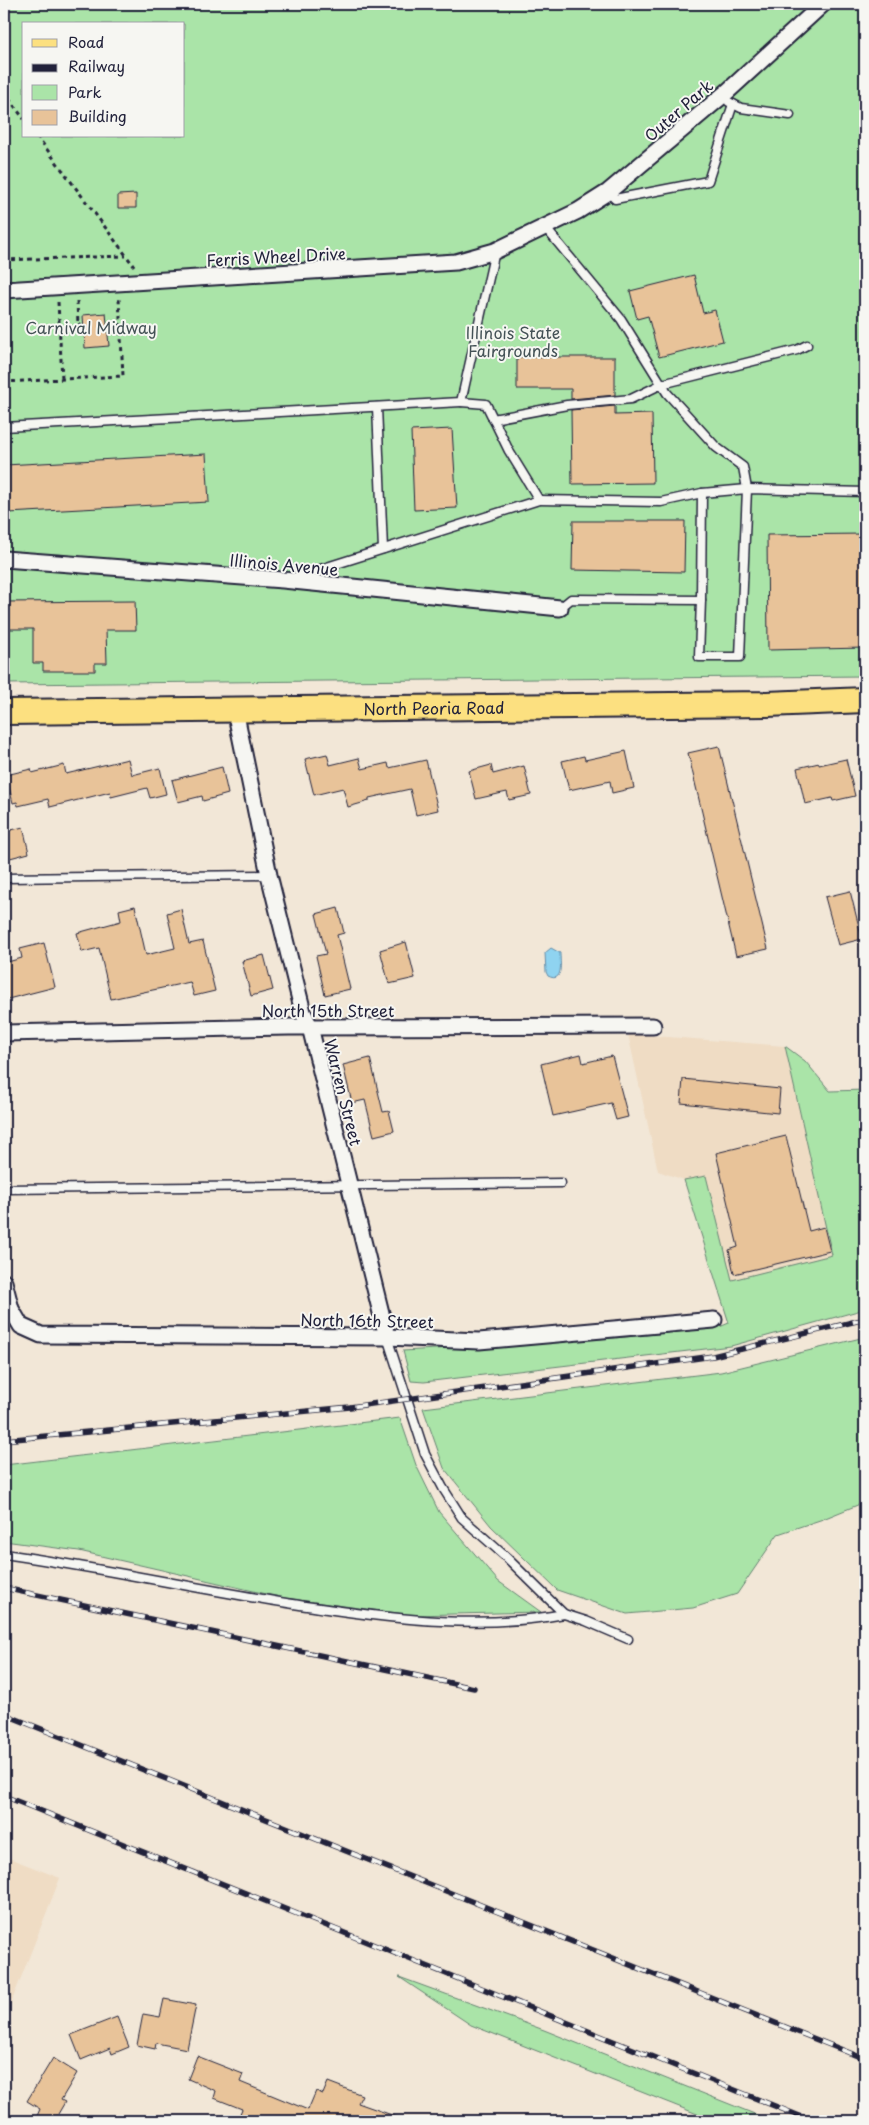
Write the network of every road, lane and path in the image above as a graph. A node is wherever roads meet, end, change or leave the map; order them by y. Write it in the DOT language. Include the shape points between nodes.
graph roads {
  1 [pos="823,4"];
  2 [pos="4,92"];
  3 [pos="727,101"];
  4 [pos="790,115"];
  5 [pos="22,116"];
  6 [pos="38,138"];
  7 [pos="608,192"];
  8 [pos="544,226"];
  9 [pos="495,251"];
  10 [pos="126,256"];
  11 [pos="4,260"];
  12 [pos="145,281"];
  13 [pos="119,283"];
  14 [pos="57,287"];
  15 [pos="4,290"];
  16 [pos="76,295"];
  17 [pos="83,325"];
  18 [pos="807,345"];
  19 [pos="62,379"];
  20 [pos="4,382"];
  21 [pos="662,384"];
  22 [pos="461,402"];
  23 [pos="377,407"];
  24 [pos="493,419"];
  25 [pos="4,427"];
  26 [pos="747,489"];
  27 [pos="865,492"];
  28 [pos="702,493"];
  29 [pos="538,500"];
  30 [pos="383,549"];
  31 [pos="4,559"];
  32 [pos="283,580"];
  33 [pos="701,600"];
  34 [pos="560,608"];
  35 [pos="865,700"];
  36 [pos="236,710"];
  37 [pos="4,712"];
  38 [pos="269,875"];
  39 [pos="4,878"];
  40 [pos="653,1026"];
  41 [pos="310,1027"];
  42 [pos="4,1033"];
  43 [pos="561,1183"];
  44 [pos="349,1186"];
  45 [pos="4,1189"];
  46 [pos="4,1282"];
  47 [pos="714,1320"];
  48 [pos="387,1337"];
  49 [pos="4,1554"];
  50 [pos="564,1614"];
  51 [pos="628,1640"];
  1 -- 3 [label="street, Outer Park"];
  2 -- 5 [label="path"];
  3 -- 4 [label="lane" via="741,108"];
  3 -- 7 [label="street, Outer Park"];
  3 -- 7 [label="lane" via="708,181 615,199"];
  6 -- 10 [label="path"];
  7 -- 8 [label="street, Outer Park"];
  8 -- 9 [label="street, Ferris Wheel Drive"];
  8 -- 21 [label="lane" via="622,319"];
  9 -- 12 [label="street, Ferris Wheel Drive" via="456,262"];
  9 -- 22 [label="lane"];
  10 -- 11 [label="path"];
  10 -- 12 [label="path"];
  12 -- 13 [label="street, Ferris Wheel Drive"];
  13 -- 14 [label="street, Ferris Wheel Drive"];
  13 -- 19 [label="path" via="123,376"];
  14 -- 15 [label="street, Ferris Wheel Drive"];
  14 -- 19 [label="path"];
  16 -- 17 [label="path" via="78,325"];
  18 -- 21 [label="lane"];
  19 -- 20 [label="path"];
  21 -- 24 [label="lane" via="631,399 567,405"];
  21 -- 26 [label="lane" via="716,447 743,468"];
  22 -- 23 [label="lane"];
  22 -- 24 [label="lane" via="486,404"];
  23 -- 25 [label="lane"];
  23 -- 30 [label="lane"];
  24 -- 29 [label="lane"];
  26 -- 27 [label="lane"];
  26 -- 28 [label="lane"];
  26 -- 33 [label="lane" via="740,657 699,657"];
  28 -- 29 [label="lane" via="661,502"];
  28 -- 33 [label="lane"];
  29 -- 30 [label="lane"];
  30 -- 32 [label="lane"];
  31 -- 32 [label="street, Illinois Avenue"];
  32 -- 34 [label="street, Illinois Avenue"];
  33 -- 34 [label="lane" via="571,599"];
  35 -- 36 [label="main road, North Peoria Road"];
  36 -- 37 [label="main road, North Peoria Road"];
  36 -- 38 [label="street, Warren Street"];
  38 -- 39 [label="lane"];
  38 -- 41 [label="street, Warren Street" via="303,1012"];
  40 -- 41 [label="street, North 15th Street"];
  41 -- 42 [label="street, North 15th Street"];
  41 -- 44 [label="street, Warren Street"];
  43 -- 44 [label="lane"];
  44 -- 45 [label="lane"];
  44 -- 48 [label="street, Warren Street"];
  46 -- 48 [label="street, North 16th Street" via="11,1309 21,1326 41,1335"];
  47 -- 48 [label="street, North 16th Street" via="479,1341"];
  48 -- 50 [label="lane" via="425,1454 462,1518"];
  49 -- 50 [label="lane" via="284,1603 390,1617 532,1620"];
  50 -- 51 [label="lane"];
}
